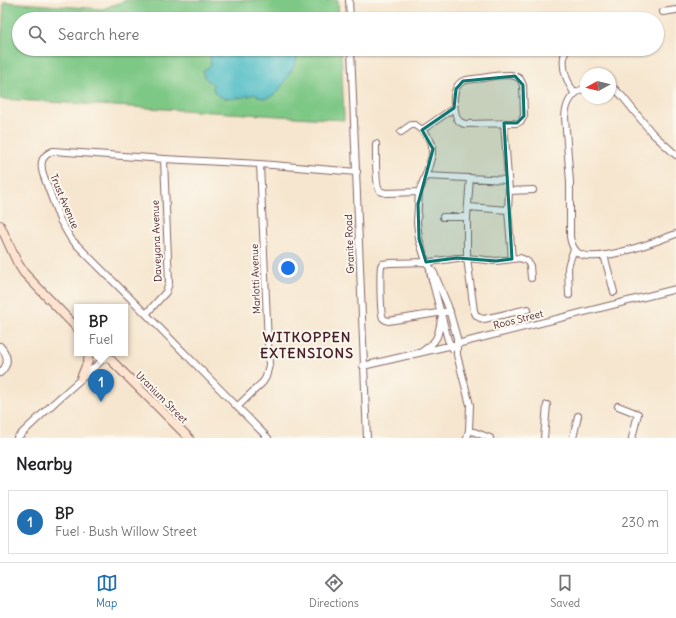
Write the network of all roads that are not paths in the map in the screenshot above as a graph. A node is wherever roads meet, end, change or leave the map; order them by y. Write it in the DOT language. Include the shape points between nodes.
graph roads {
  1 [pos="349,0"];
  2 [pos="676,10"];
  3 [pos="350,12"];
  4 [pos="663,12"];
  5 [pos="351,56"];
  6 [pos="564,56"];
  7 [pos="580,90"];
  8 [pos="616,90"];
  9 [pos="574,93"];
  10 [pos="454,108"];
  11 [pos="504,123"];
  12 [pos="422,130"];
  13 [pos="401,132"];
  14 [pos="376,144"];
  15 [pos="676,155"];
  16 [pos="164,159"];
  17 [pos="260,164"];
  18 [pos="357,172"];
  19 [pos="426,176"];
  20 [pos="470,178"];
  21 [pos="508,180"];
  22 [pos="533,190"];
  23 [pos="509,191"];
  24 [pos="419,192"];
  25 [pos="468,207"];
  26 [pos="508,210"];
  27 [pos="443,217"];
  28 [pos="467,217"];
  29 [pos="0,225"];
  30 [pos="676,234"];
  31 [pos="574,249"];
  32 [pos="604,255"];
  33 [pos="467,258"];
  34 [pos="512,259"];
  35 [pos="426,262"];
  36 [pos="430,269"];
  37 [pos="531,278"];
  38 [pos="676,289"];
  39 [pos="614,292"];
  40 [pos="569,295"];
  41 [pos="528,309"];
  42 [pos="450,311"];
  43 [pos="146,314"];
  44 [pos="441,315"];
  45 [pos="74,325"];
  46 [pos="454,345"];
  47 [pos="0,346"];
  48 [pos="422,352"];
  49 [pos="89,356"];
  50 [pos="104,356"];
  51 [pos="108,356"];
  52 [pos="364,366"];
  53 [pos="0,373"];
  54 [pos="82,378"];
  55 [pos="547,405"];
  56 [pos="238,406"];
  57 [pos="618,406"];
  58 [pos="578,416"];
  59 [pos="469,430"];
  60 [pos="17,438"];
  61 [pos="188,438"];
  62 [pos="268,438"];
  63 [pos="367,438"];
  64 [pos="467,438"];
  65 [pos="490,438"];
  66 [pos="544,438"];
  67 [pos="573,438"];
  68 [pos="632,438"];
  1 -- 3 [label="street"];
  2 -- 4 [label="street"];
  5 -- 18 [label="street, Granite Road"];
  6 -- 9 [label="street" via="564,68"];
  7 -- 9 [label="street"];
  8 -- 15 [label="street" via="652,133"];
  9 -- 31 [label="street" via="565,110 565,117 570,182 570,237"];
  10 -- 11 [label="street" via="457,119 462,123"];
  10 -- 11 [label="street" via="456,89 463,82 497,76 515,76 520,79 522,85 524,116 517,123"];
  10 -- 12 [label="street"];
  11 -- 21 [label="street"];
  12 -- 13 [label="street" via="413,125"];
  12 -- 19 [label="street" via="433,149"];
  14 -- 24 [label="street" via="379,190 386,193"];
  16 -- 17 [label="street, Trust Avenue"];
  16 -- 43 [label="street, Daveyana Avenue" via="169,283 166,292"];
  16 -- 43 [label="street, Trust Avenue" via="53,151 47,153 41,162 60,220 71,239"];
  17 -- 18 [label="street, Trust Avenue"];
  17 -- 56 [label="street, Marlotti Avenue" via="269,365 263,382"];
  18 -- 52 [label="street, Granite Road"];
  19 -- 20 [label="street"];
  19 -- 24 [label="street"];
  20 -- 21 [label="street"];
  20 -- 25 [label="street"];
  21 -- 23 [label="street"];
  22 -- 23 [label="street"];
  23 -- 26 [label="street"];
  24 -- 35 [label="street" via="417,222"];
  25 -- 26 [label="street"];
  25 -- 28 [label="street"];
  26 -- 34 [label="street"];
  27 -- 28 [label="street"];
  28 -- 33 [label="street"];
  29 -- 45 [label="street" via="24,273"];
  30 -- 32 [label="street" via="637,248"];
  31 -- 32 [label="street" via="584,255"];
  31 -- 40 [label="street" via="568,268"];
  32 -- 39 [label="street"];
  33 -- 34 [label="street" via="496,261"];
  33 -- 35 [label="street"];
  33 -- 41 [label="street" via="474,310 479,319"];
  34 -- 37 [label="street" via="520,258 528,262"];
  35 -- 36 [label="street"];
  35 -- 44 [label="street" via="382,264 380,268 383,319 388,321"];
  36 -- 42 [label="street"];
  36 -- 44 [label="street"];
  38 -- 46 [label="street, Roos Street"];
  42 -- 44 [label="street"];
  42 -- 46 [label="street" via="457,338"];
  43 -- 56 [label="street, Trust Avenue"];
  44 -- 46 [label="street" via="448,340"];
  44 -- 48 [label="street" via="438,337"];
  46 -- 48 [label="street, Roos Street"];
  46 -- 59 [label="street" via="470,405"];
  47 -- 53 [label="street" via="7,355 4,369"];
  48 -- 52 [label="street, Roos Street"];
  49 -- 54 [label="street"];
  50 -- 54 [label="street"];
  51 -- 61 [label="street, Uranium Street"];
  52 -- 63 [label="street, Granite Road"];
  54 -- 60 [label="street"];
  55 -- 66 [label="street"];
  56 -- 62 [label="street, Trust Avenue"];
  57 -- 68 [label="street" via="638,414"];
  58 -- 67 [label="street"];
  59 -- 64 [label="street"];
  59 -- 65 [label="street"];
}
